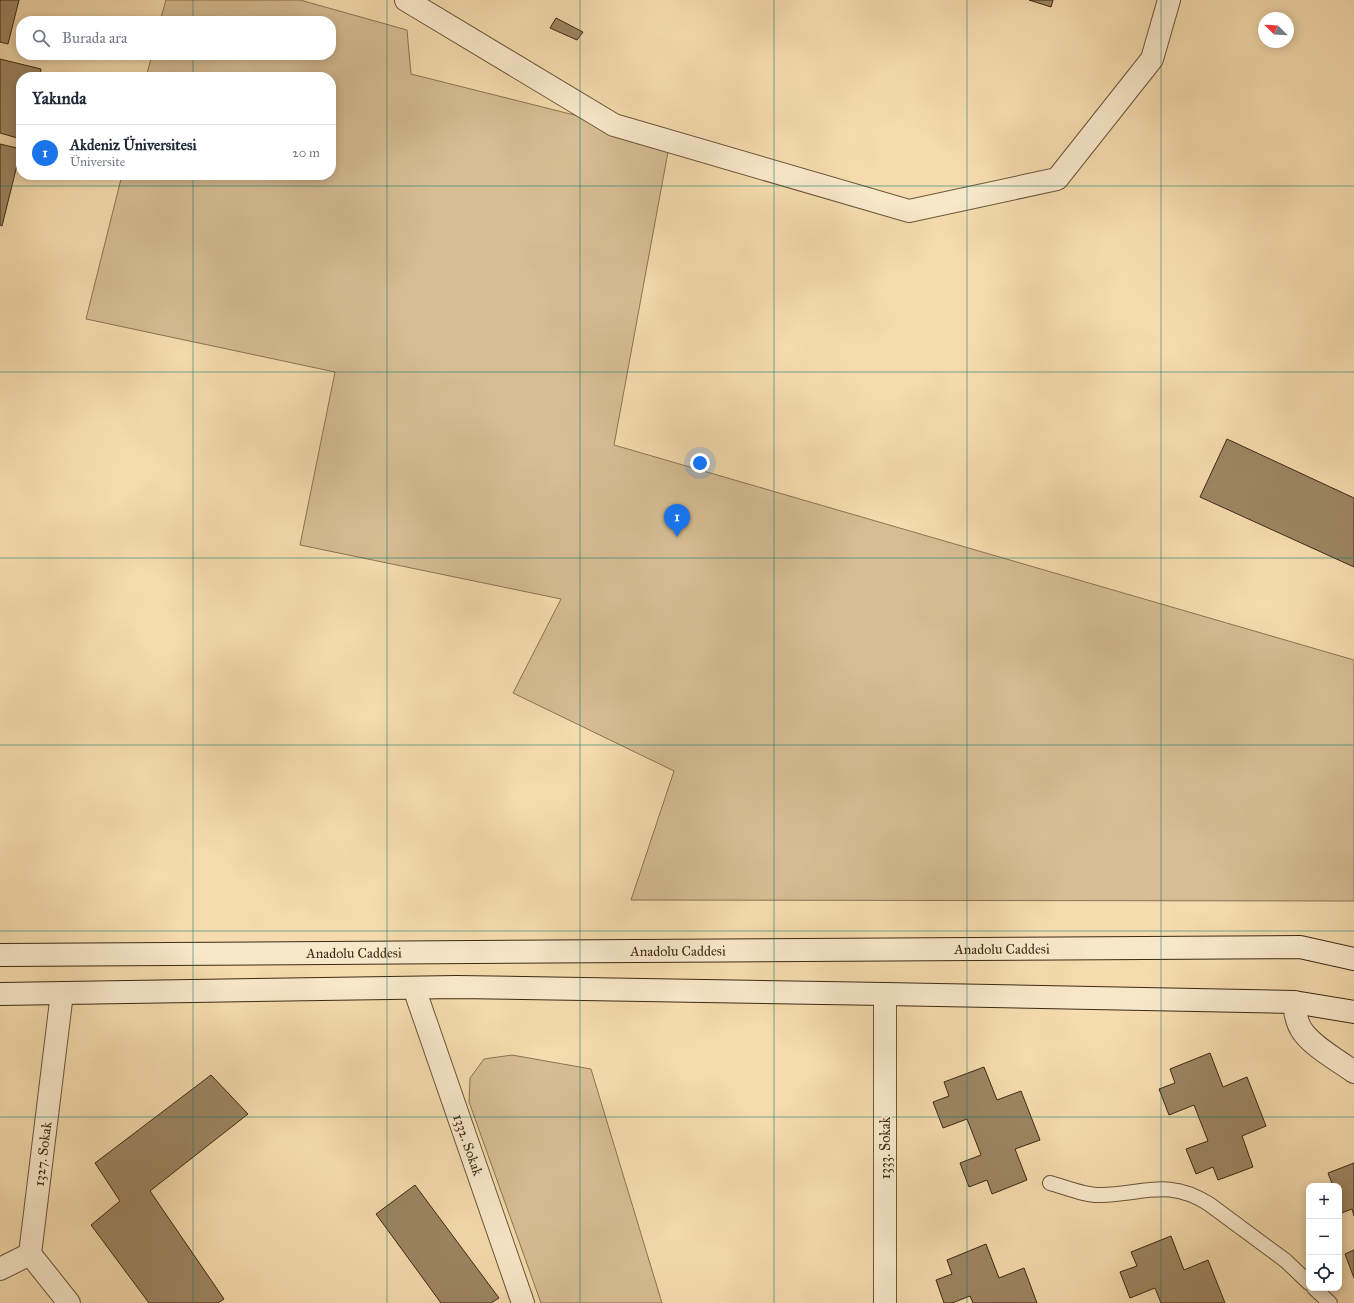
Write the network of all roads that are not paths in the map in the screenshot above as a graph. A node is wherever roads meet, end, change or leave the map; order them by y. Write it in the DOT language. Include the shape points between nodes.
graph roads {
  1 [pos="406,0"];
  2 [pos="1170,0"];
  3 [pos="0,955"];
  4 [pos="1354,959"];
  5 [pos="414,988"];
  6 [pos="62,993"];
  7 [pos="0,994"];
  8 [pos="885,994"];
  9 [pos="1294,1002"];
  10 [pos="1354,1012"];
  11 [pos="1354,1072"];
  12 [pos="1050,1183"];
  13 [pos="30,1254"];
  14 [pos="0,1269"];
  15 [pos="1306,1280"];
  16 [pos="1317,1291"];
  17 [pos="69,1303"];
  18 [pos="523,1303"];
  19 [pos="885,1303"];
  20 [pos="1330,1303"];
  1 -- 2 [label="main road" via="614,125 908,211 1057,179 1152,59"];
  3 -- 4 [label="main road, Anadolu Caddesi" via="1300,947"];
  5 -- 6 [label="main road"];
  5 -- 8 [label="main road"];
  5 -- 18 [label="main road, 1332. Sokak"];
  6 -- 7 [label="main road"];
  6 -- 13 [label="main road, 1327. Sokak"];
  8 -- 9 [label="main road"];
  8 -- 19 [label="main road, 1333. Sokak"];
  9 -- 10 [label="main road"];
  9 -- 11 [label="main road" via="1296,1019 1301,1030 1310,1040"];
  12 -- 15 [label="lane" via="1100,1196 1161,1188 1186,1192 1220,1212 1286,1261"];
  13 -- 14 [label="main road"];
  13 -- 17 [label="main road"];
  16 -- 20 [label="lane"];
}
